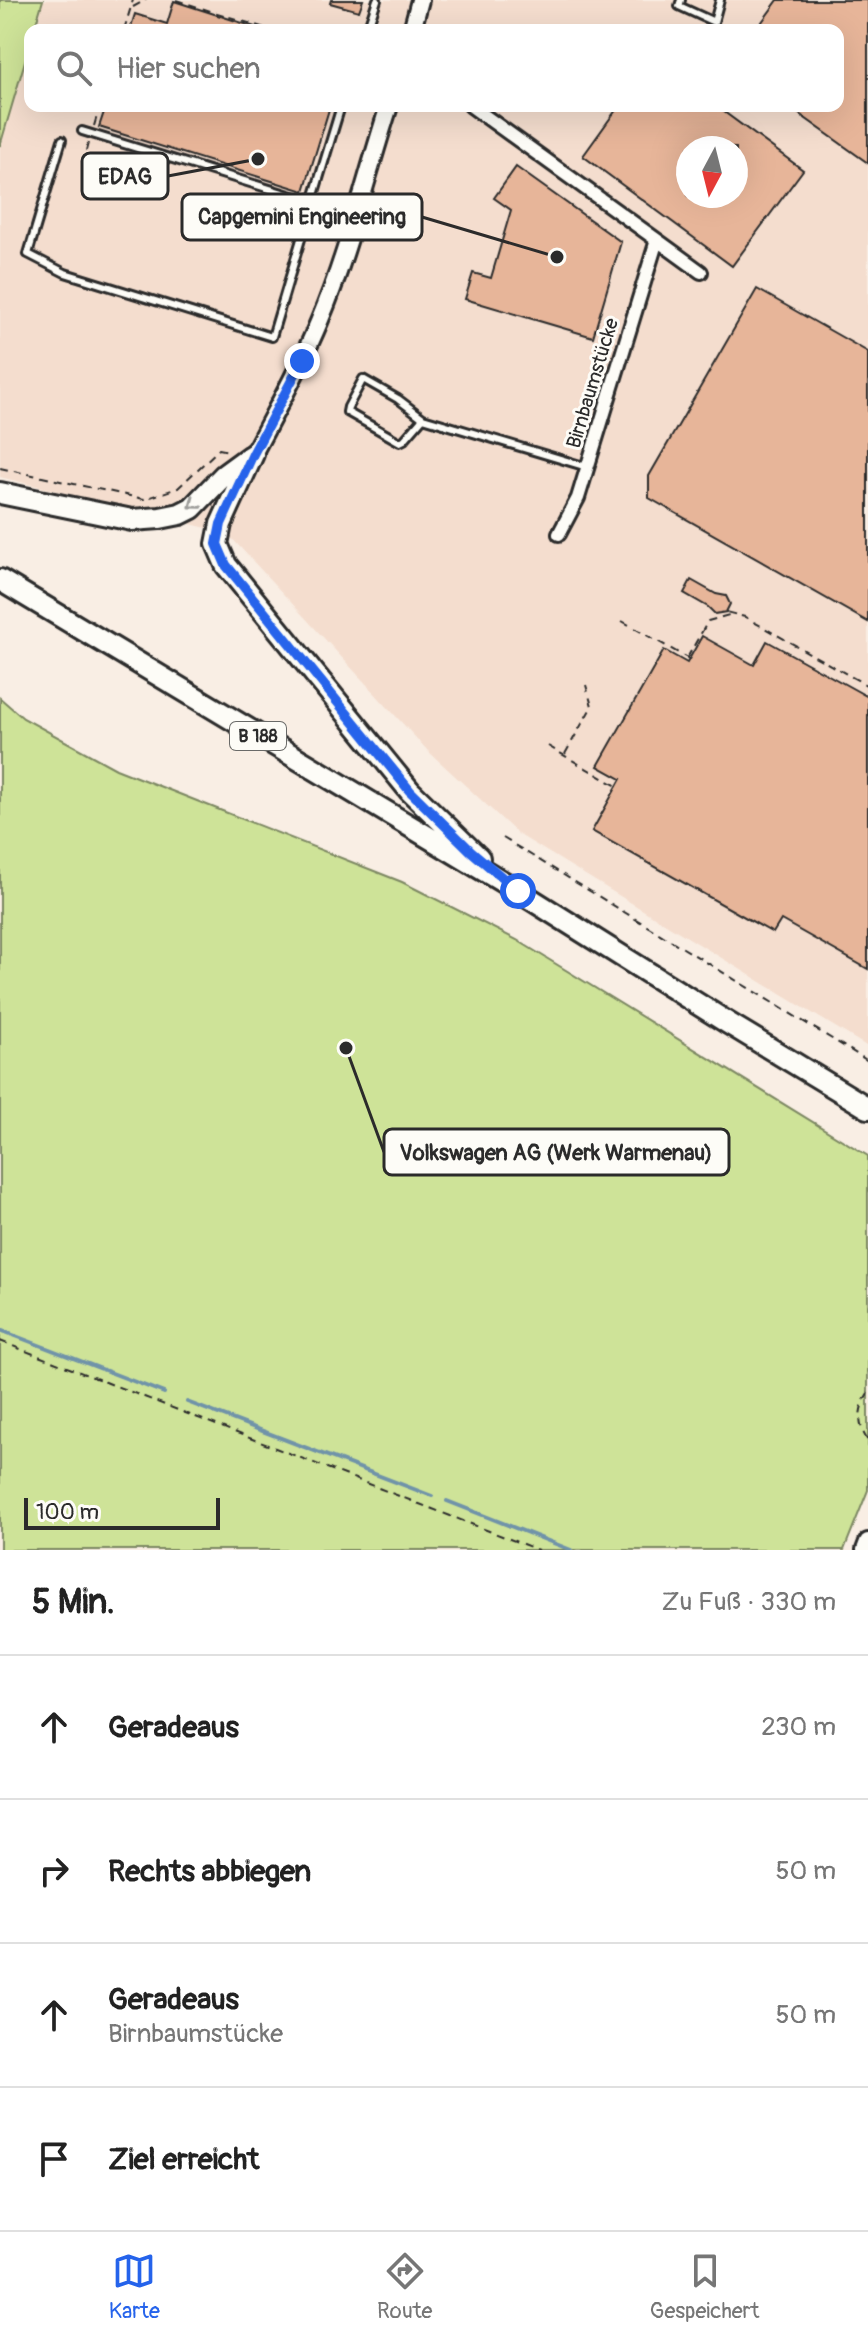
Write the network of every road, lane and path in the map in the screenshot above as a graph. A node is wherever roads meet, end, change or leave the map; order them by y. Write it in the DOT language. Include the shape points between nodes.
graph roads {
  1 [pos="133,0"];
  2 [pos="146,0"];
  3 [pos="176,0"];
  4 [pos="377,0"];
  5 [pos="420,0"];
  6 [pos="681,0"];
  7 [pos="720,0"];
  8 [pos="131,8"];
  9 [pos="126,24"];
  10 [pos="252,24"];
  11 [pos="369,24"];
  12 [pos="414,24"];
  13 [pos="339,112"];
  14 [pos="387,112"];
  15 [pos="479,112"];
  16 [pos="82,131"];
  17 [pos="62,140"];
  18 [pos="312,202"];
  19 [pos="657,240"];
  20 [pos="701,272"];
  21 [pos="423,418"];
  22 [pos="253,454"];
  23 [pos="587,467"];
  24 [pos="0,468"];
  25 [pos="0,493"];
  26 [pos="559,534"];
  27 [pos="0,580"];
  28 [pos="622,621"];
  29 [pos="586,685"];
  30 [pos="868,686"];
  31 [pos="548,746"];
  32 [pos="564,755"];
  33 [pos="617,786"];
  34 [pos="503,838"];
  35 [pos="518,891"];
  36 [pos="868,1061"];
  37 [pos="868,1108"];
  38 [pos="0,1341"];
  39 [pos="868,1393"];
  40 [pos="868,1441"];
  41 [pos="868,1542"];
  42 [pos="538,1550"];
  43 [pos="865,1550"];
  1 -- 8 [label="path"];
  2 -- 8 [label="path"];
  3 -- 10 [label="path"];
  4 -- 11 [label="lane"];
  5 -- 12 [label="street"];
  6 -- 7 [label="lane" via="679,6 714,22"];
  8 -- 9 [label="path"];
  13 -- 18 [label="lane"];
  14 -- 22 [label="street" via="320,320"];
  15 -- 19 [label="street"];
  16 -- 18 [label="lane"];
  17 -- 18 [label="lane" via="28,254 65,273 272,337"];
  19 -- 20 [label="street"];
  19 -- 23 [label="street, Birnbaumstücke"];
  21 -- 21 [label="lane" via="363,379 347,412 400,442"];
  21 -- 23 [label="lane"];
  22 -- 24 [label="path" via="219,449 178,488 144,499"];
  22 -- 25 [label="main road, one-way" via="192,508 150,520"];
  22 -- 35 [label="main road" via="221,524 217,544 226,565 410,791"];
  23 -- 26 [label="street, Birnbaumstücke"];
  27 -- 35 [label="main road, B 188"];
  28 -- 30 [label="path" via="688,658 708,621 729,615 726,612 745,617"];
  29 -- 32 [label="path" via="592,706"];
  31 -- 32 [label="path"];
  32 -- 33 [label="path"];
  34 -- 36 [label="path"];
  35 -- 37 [label="main road, B 188"];
  38 -- 42 [label="path"];
  39 -- 40 [label="path" via="860,1412"];
  41 -- 43 [label="street"];
}
